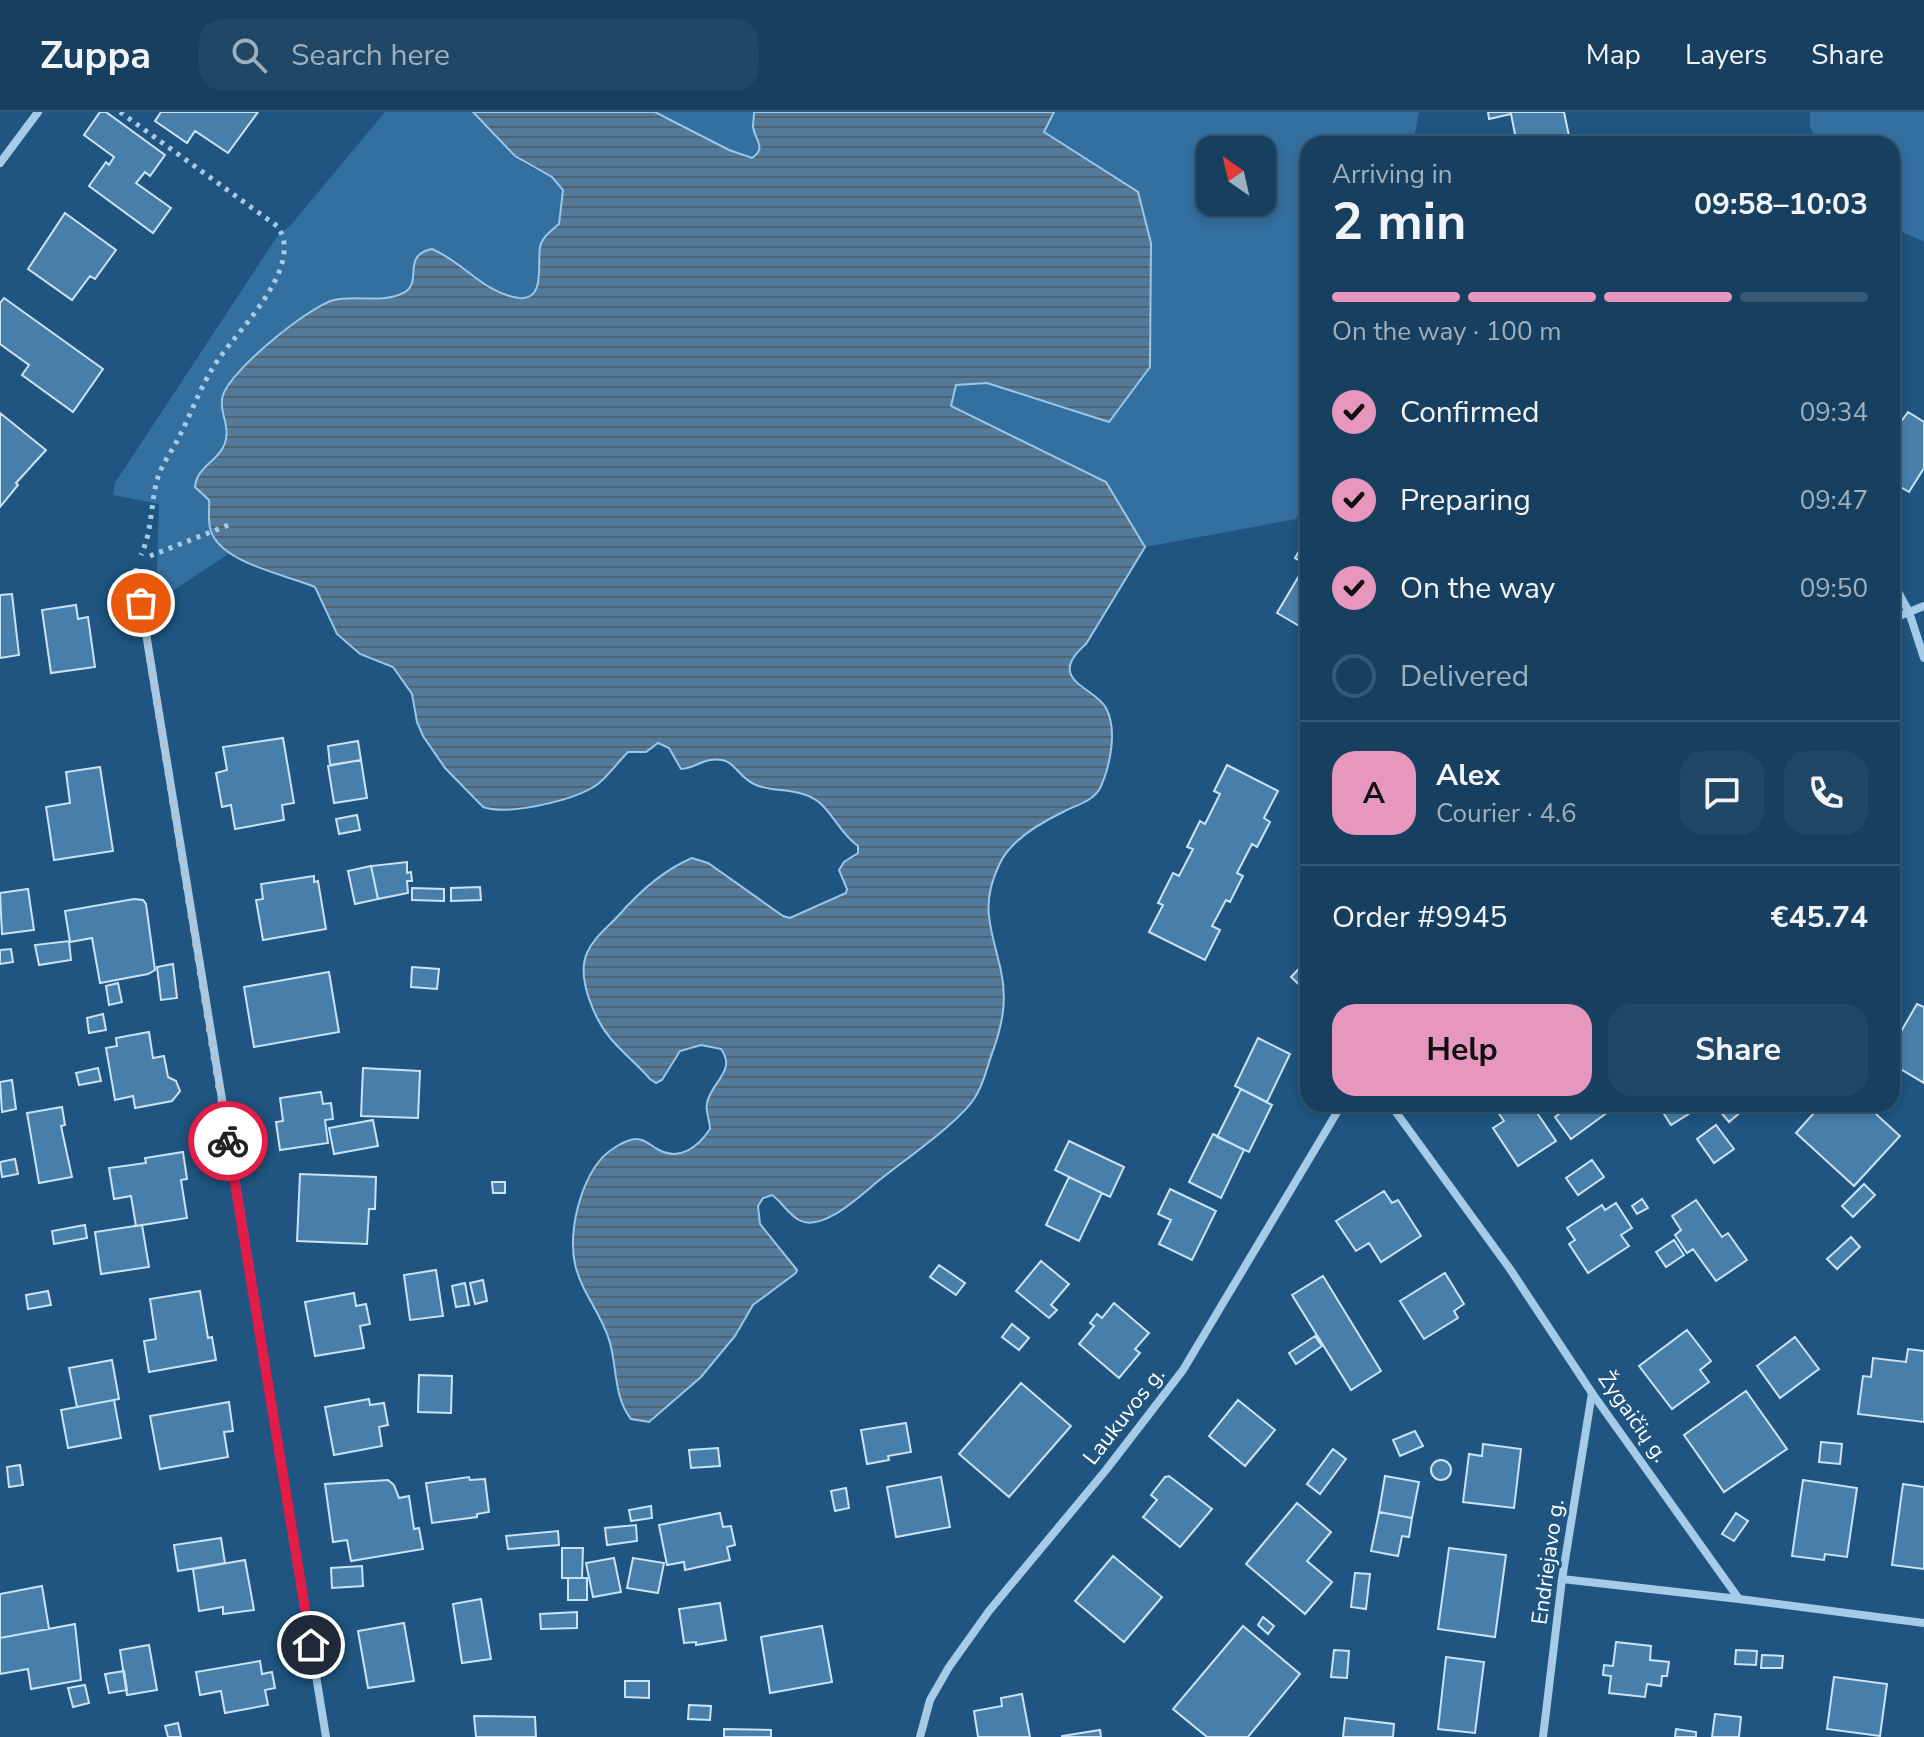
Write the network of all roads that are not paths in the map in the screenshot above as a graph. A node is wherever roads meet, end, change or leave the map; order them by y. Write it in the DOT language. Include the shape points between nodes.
graph roads {
  1 [pos="38,112"];
  2 [pos="0,163"];
  3 [pos="136,572"];
  4 [pos="1900,596"];
  5 [pos="1924,606"];
  6 [pos="1909,612"];
  7 [pos="1900,616"];
  8 [pos="1924,658"];
  9 [pos="1337,1112"];
  10 [pos="1396,1112"];
  11 [pos="1592,1393"];
  12 [pos="1562,1579"];
  13 [pos="1739,1599"];
  14 [pos="1924,1623"];
  15 [pos="326,1737"];
  16 [pos="920,1737"];
  17 [pos="1543,1737"];
  1 -- 2 [label="street"];
  3 -- 15 [label="street"];
  4 -- 6 [label="street"];
  5 -- 6 [label="street"];
  6 -- 7 [label="street"];
  6 -- 8 [label="street"];
  9 -- 16 [label="street, Laukuvos g." via="1183,1370 989,1611 930,1700"];
  10 -- 11 [label="street, Žygaičių g."];
  11 -- 12 [label="street, Endriejavo g."];
  11 -- 13 [label="street, Žygaičių g."];
  12 -- 13 [label="street"];
  12 -- 17 [label="street, Endriejavo g."];
  13 -- 14 [label="street"];
}
